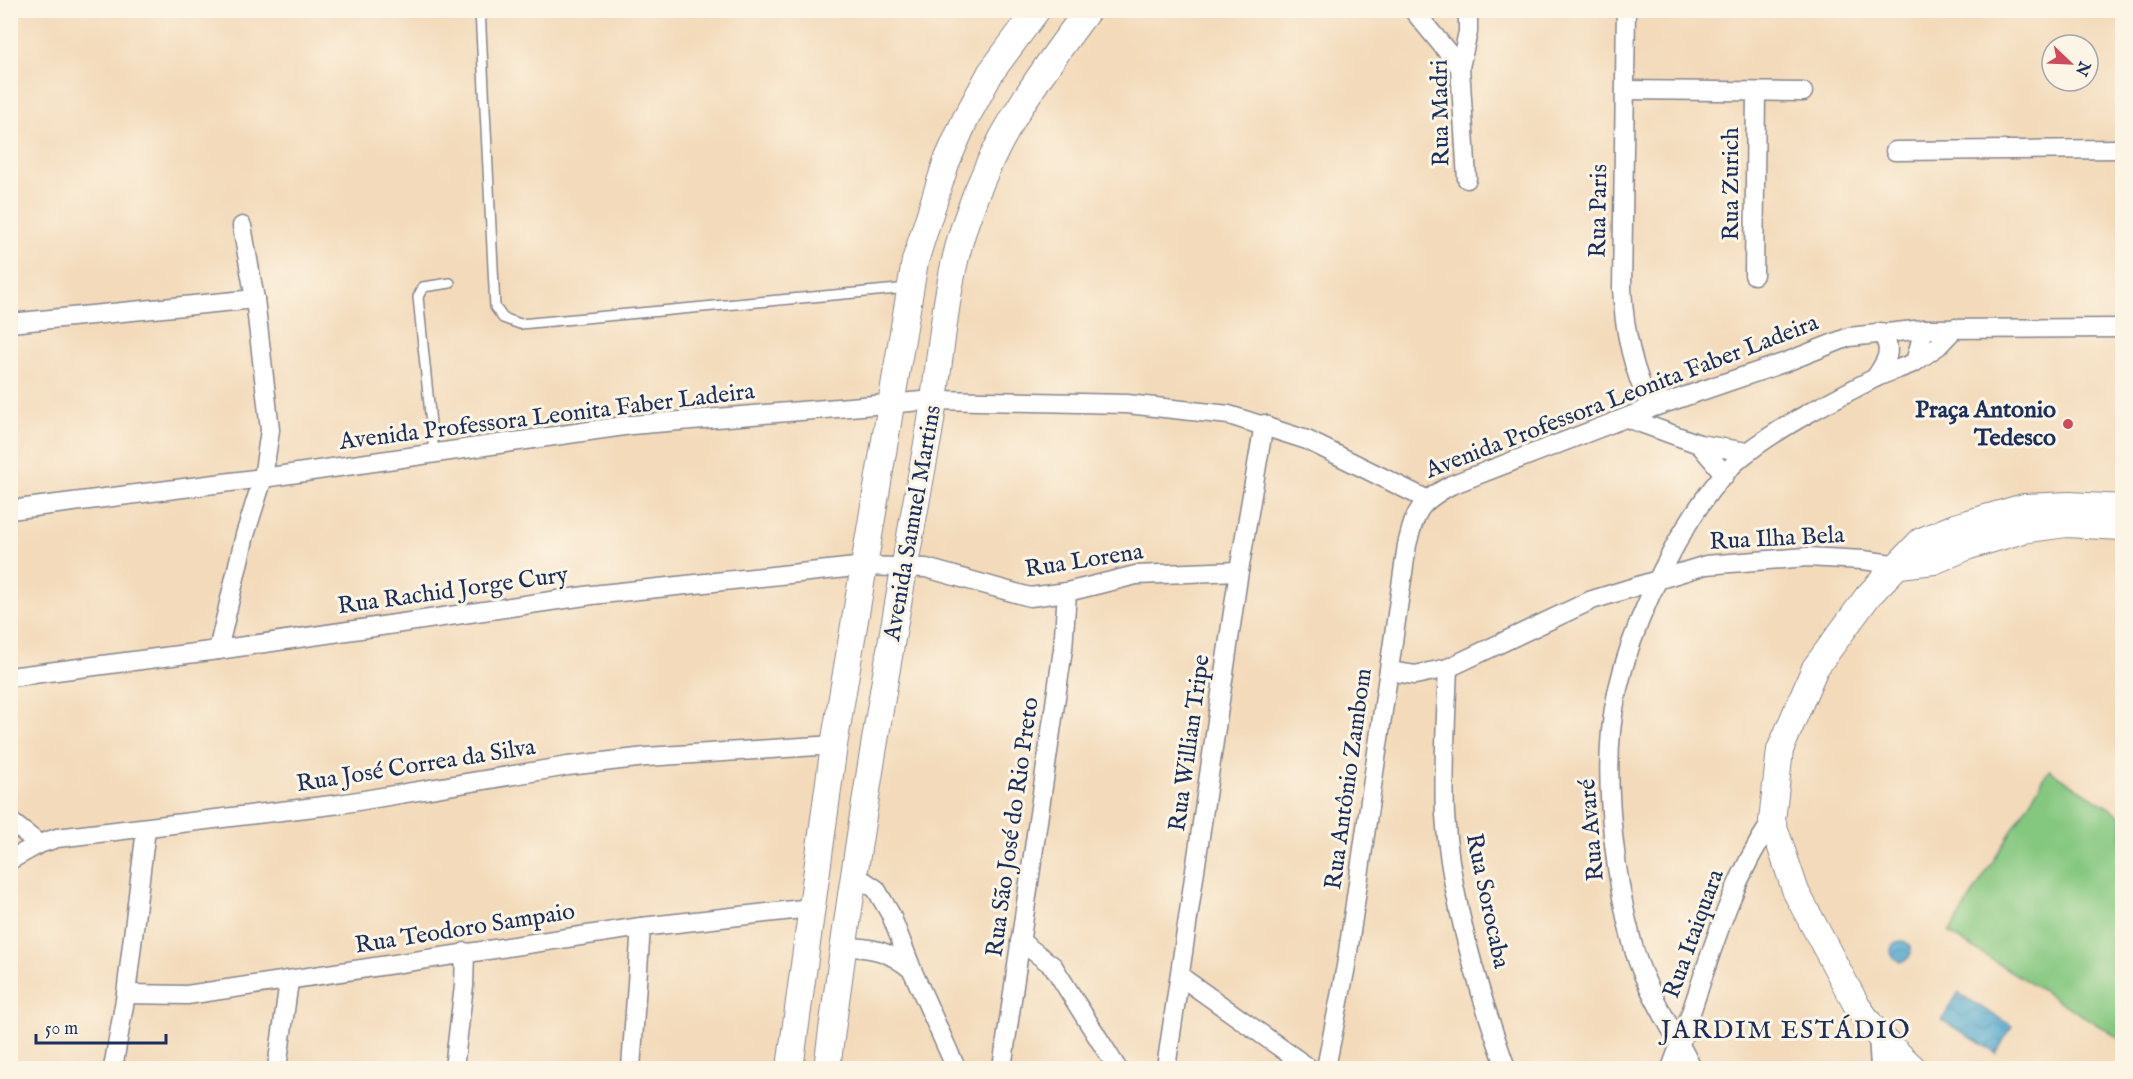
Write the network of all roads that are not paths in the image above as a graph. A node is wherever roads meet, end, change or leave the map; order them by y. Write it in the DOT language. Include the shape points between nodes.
graph roads {
  1 [pos="480,10"];
  2 [pos="1038,10"];
  3 [pos="1088,10"];
  4 [pos="1413,10"];
  5 [pos="1468,10"];
  6 [pos="1626,10"];
  7 [pos="1460,67"];
  8 [pos="1625,90"];
  9 [pos="1803,92"];
  10 [pos="1756,93"];
  11 [pos="2122,149"];
  12 [pos="1895,151"];
  13 [pos="1467,179"];
  14 [pos="242,226"];
  15 [pos="1754,275"];
  16 [pos="450,283"];
  17 [pos="909,288"];
  18 [pos="255,299"];
  19 [pos="10,323"];
  20 [pos="1955,328"];
  21 [pos="2122,328"];
  22 [pos="1924,329"];
  23 [pos="1880,332"];
  24 [pos="1915,362"];
  25 [pos="1875,378"];
  26 [pos="935,400"];
  27 [pos="891,403"];
  28 [pos="1651,408"];
  29 [pos="1627,418"];
  30 [pos="1264,424"];
  31 [pos="1699,444"];
  32 [pos="1747,452"];
  33 [pos="434,453"];
  34 [pos="1725,475"];
  35 [pos="263,478"];
  36 [pos="1426,499"];
  37 [pos="2122,508"];
  38 [pos="10,510"];
  39 [pos="2122,527"];
  40 [pos="1900,565"];
  41 [pos="865,566"];
  42 [pos="904,567"];
  43 [pos="1239,571"];
  44 [pos="1657,579"];
  45 [pos="1067,592"];
  46 [pos="218,650"];
  47 [pos="1448,668"];
  48 [pos="1389,671"];
  49 [pos="10,677"];
  50 [pos="834,745"];
  51 [pos="10,821"];
  52 [pos="1772,821"];
  53 [pos="146,829"];
  54 [pos="39,844"];
  55 [pos="10,860"];
  56 [pos="855,875"];
  57 [pos="816,879"];
  58 [pos="811,908"];
  59 [pos="641,927"];
  60 [pos="1020,941"];
  61 [pos="807,942"];
  62 [pos="843,947"];
  63 [pos="465,952"];
  64 [pos="913,972"];
  65 [pos="1180,976"];
  66 [pos="289,981"];
  67 [pos="126,994"];
  68 [pos="1878,1035"];
  69 [pos="1680,1044"];
  70 [pos="113,1068"];
  71 [pos="277,1068"];
  72 [pos="454,1068"];
  73 [pos="631,1068"];
  74 [pos="790,1068"];
  75 [pos="827,1068"];
  76 [pos="956,1068"];
  77 [pos="1002,1068"];
  78 [pos="1118,1068"];
  79 [pos="1166,1068"];
  80 [pos="1309,1068"];
  81 [pos="1326,1068"];
  82 [pos="1506,1068"];
  83 [pos="1671,1068"];
  84 [pos="1692,1068"];
  85 [pos="1880,1068"];
  86 [pos="1913,1068"];
  1 -- 17 [label="lane" via="495,307 503,318 520,324"];
  2 -- 17 [label="main road, Avenida Samuel Martins" via="991,72 965,120 929,212"];
  3 -- 26 [label="main road, Avenida Samuel Martins" via="1032,84 1010,121 966,221 953,267"];
  4 -- 7 [label="street"];
  5 -- 7 [label="street, Rua Madri" via="1468,32"];
  6 -- 8 [label="street, Rua Paris"];
  7 -- 13 [label="street, Rua Madri"];
  8 -- 10 [label="street"];
  8 -- 28 [label="street, Rua Paris" via="1624,329 1641,389"];
  9 -- 10 [label="street"];
  10 -- 15 [label="street, Rua Zurich"];
  11 -- 12 [label="street"];
  14 -- 18 [label="street"];
  16 -- 33 [label="lane" via="423,287 418,297"];
  17 -- 27 [label="main road, Avenida Samuel Martins"];
  18 -- 19 [label="street"];
  18 -- 35 [label="street" via="270,430"];
  20 -- 21 [label="street, Avenida Professora Leonita Faber Ladeira"];
  20 -- 22 [label="street, Avenida Professora Leonita Faber Ladeira"];
  20 -- 24 [label="street, Rua Avaré"];
  22 -- 23 [label="street, Avenida Professora Leonita Faber Ladeira"];
  22 -- 24 [label="street"];
  23 -- 25 [label="street" via="1889,348 1887,360"];
  23 -- 28 [label="street, Avenida Professora Leonita Faber Ladeira" via="1841,340"];
  24 -- 25 [label="street, Rua Avaré"];
  25 -- 32 [label="street, Rua Avaré"];
  26 -- 27 [label="street, Avenida Professora Leonita Faber Ladeira"];
  26 -- 30 [label="street, Avenida Professora Leonita Faber Ladeira" via="1127,404 1229,415"];
  26 -- 42 [label="main road, Avenida Samuel Martins"];
  27 -- 33 [label="street, Avenida Professora Leonita Faber Ladeira" via="632,425"];
  27 -- 41 [label="main road, Avenida Samuel Martins"];
  28 -- 29 [label="street, Avenida Professora Leonita Faber Ladeira"];
  29 -- 31 [label="street"];
  29 -- 36 [label="street, Avenida Professora Leonita Faber Ladeira" via="1451,485"];
  30 -- 36 [label="street, Avenida Professora Leonita Faber Ladeira" via="1308,440"];
  30 -- 43 [label="street, Rua Willian Tripe"];
  31 -- 32 [label="street"];
  31 -- 34 [label="street"];
  32 -- 34 [label="street, Rua Avaré"];
  33 -- 35 [label="street, Avenida Professora Leonita Faber Ladeira"];
  34 -- 44 [label="street, Rua Avaré" via="1692,516"];
  35 -- 38 [label="street, Avenida Professora Leonita Faber Ladeira"];
  35 -- 46 [label="street"];
  36 -- 48 [label="street, Rua Antônio Zambom" via="1414,518 1407,545"];
  37 -- 40 [label="main road" via="2024,507 1956,526 1921,541"];
  39 -- 40 [label="main road" via="2066,524 2023,530 1934,561"];
  40 -- 44 [label="street, Rua Ilha Bela" via="1807,557 1706,564"];
  40 -- 52 [label="main road" via="1868,596 1815,668 1780,750"];
  41 -- 42 [label="street, Rua Rachid Jorge Cury"];
  41 -- 46 [label="street, Rua Rachid Jorge Cury" via="592,595"];
  41 -- 50 [label="main road, Avenida Samuel Martins"];
  42 -- 45 [label="street, Rua Lorena" via="947,573 1017,595"];
  42 -- 56 [label="main road, Avenida Samuel Martins"];
  43 -- 45 [label="street, Rua Lorena" via="1136,575"];
  43 -- 65 [label="street, Rua Willian Tripe"];
  44 -- 47 [label="street" via="1592,600"];
  44 -- 69 [label="street, Rua Avaré" via="1631,644 1611,730 1610,771 1620,879 1632,945"];
  45 -- 60 [label="street, Rua São José do Rio Preto" via="1063,649"];
  46 -- 49 [label="street, Rua Rachid Jorge Cury"];
  47 -- 48 [label="street" via="1415,675"];
  47 -- 82 [label="street, Rua Sorocaba" via="1445,815 1453,877 1490,1023"];
  48 -- 81 [label="street, Rua Antônio Zambom" via="1346,966"];
  50 -- 53 [label="street, Rua José Correa da Silva" via="704,752 568,766 340,804"];
  50 -- 57 [label="main road, Avenida Samuel Martins"];
  51 -- 54 [label="street"];
  52 -- 68 [label="main road" via="1796,892 1857,1006"];
  52 -- 69 [label="street, Rua Itaiquara" via="1728,900"];
  53 -- 54 [label="street, Rua José Correa da Silva" via="65,837"];
  53 -- 67 [label="street"];
  54 -- 55 [label="street, Rua José Correa da Silva"];
  56 -- 57 [label="main road"];
  56 -- 62 [label="main road, Avenida Samuel Martins"];
  56 -- 64 [label="street" via="870,883 883,899"];
  57 -- 58 [label="main road, Avenida Samuel Martins"];
  58 -- 59 [label="street, Rua Teodoro Sampaio"];
  58 -- 61 [label="main road, Avenida Samuel Martins"];
  59 -- 63 [label="street, Rua Teodoro Sampaio"];
  59 -- 73 [label="street"];
  60 -- 77 [label="street, Rua São José do Rio Preto"];
  60 -- 78 [label="street" via="1053,966"];
  61 -- 62 [label="main road"];
  61 -- 74 [label="main road, Avenida Samuel Martins"];
  62 -- 64 [label="street" via="886,951"];
  62 -- 75 [label="main road, Avenida Samuel Martins"];
  63 -- 66 [label="street, Rua Teodoro Sampaio"];
  63 -- 72 [label="street"];
  64 -- 76 [label="street"];
  65 -- 79 [label="street, Rua Willian Tripe"];
  65 -- 80 [label="street"];
  66 -- 67 [label="street, Rua Teodoro Sampaio" via="187,995"];
  66 -- 71 [label="street"];
  67 -- 70 [label="street"];
  68 -- 85 [label="street"];
  68 -- 86 [label="main road"];
  69 -- 83 [label="street, Rua Itaiquara"];
  69 -- 84 [label="street, Rua Avaré"];
}
